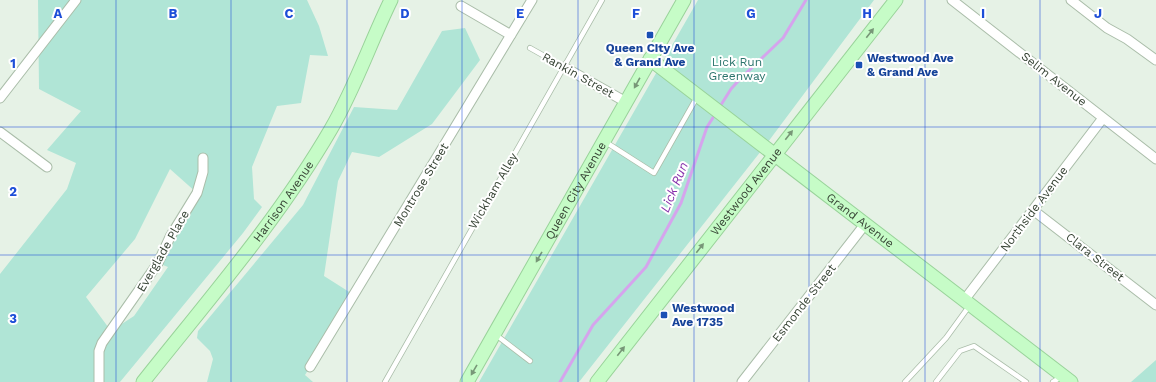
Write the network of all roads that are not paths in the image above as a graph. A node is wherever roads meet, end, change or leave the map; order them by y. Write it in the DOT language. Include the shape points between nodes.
graph roads {
  1 [pos="76,0"];
  2 [pos="391,0"];
  3 [pos="602,0"];
  4 [pos="684,0"];
  5 [pos="896,0"];
  6 [pos="952,0"];
  7 [pos="1071,0"];
  8 [pos="532,1"];
  9 [pos="461,6"];
  10 [pos="511,35"];
  11 [pos="530,48"];
  12 [pos="650,59"];
  13 [pos="1156,60"];
  14 [pos="564,67"];
  15 [pos="698,96"];
  16 [pos="0,98"];
  17 [pos="626,102"];
  18 [pos="1103,118"];
  19 [pos="0,132"];
  20 [pos="604,141"];
  21 [pos="774,154"];
  22 [pos="203,158"];
  23 [pos="1156,159"];
  24 [pos="48,168"];
  25 [pos="1033,210"];
  26 [pos="866,223"];
  27 [pos="968,301"];
  28 [pos="1156,305"];
  29 [pos="495,334"];
  30 [pos="530,361"];
  31 [pos="310,367"];
  32 [pos="1062,380"];
  33 [pos="99,382"];
  34 [pos="143,382"];
  35 [pos="385,382"];
  36 [pos="467,382"];
  37 [pos="597,382"];
  38 [pos="742,382"];
  39 [pos="905,382"];
  40 [pos="936,382"];
  41 [pos="1026,382"];
  1 -- 16 [label="street"];
  2 -- 34 [label="main road, Harrison Avenue" via="332,128 309,166 251,247"];
  3 -- 14 [label="lane, Wickham Alley"];
  4 -- 12 [label="main road, Queen City Avenue"];
  21 -- 5 [label="main road, Westwood Avenue, one-way"];
  6 -- 18 [label="street, Selim Avenue"];
  7 -- 13 [label="street" via="1107,28 1128,39"];
  8 -- 10 [label="street, Montrose Street"];
  9 -- 10 [label="street"];
  10 -- 31 [label="street, Montrose Street"];
  11 -- 14 [label="lane, Rankin Street"];
  12 -- 15 [label="main road, Grand Avenue"];
  12 -- 17 [label="main road, Queen City Avenue, one-way"];
  14 -- 17 [label="street, Rankin Street"];
  14 -- 35 [label="lane, Wickham Alley"];
  15 -- 20 [label="lane" via="654,173"];
  15 -- 21 [label="main road, Grand Avenue"];
  17 -- 20 [label="main road, Queen City Avenue"];
  18 -- 23 [label="street, Selim Avenue"];
  18 -- 25 [label="street, Northside Avenue"];
  19 -- 24 [label="street"];
  20 -- 29 [label="main road, Queen City Avenue, one-way"];
  21 -- 26 [label="main road, Grand Avenue"];
  37 -- 21 [label="main road, Westwood Avenue, one-way"];
  22 -- 33 [label="street, Everglade Place" via="203,172 197,193 170,237 158,263 102,343 98,364"];
  25 -- 27 [label="street, Northside Avenue"];
  25 -- 28 [label="street, Clara Street"];
  26 -- 27 [label="main road, Grand Avenue"];
  26 -- 38 [label="street, Esmonde Street"];
  27 -- 32 [label="main road, Grand Avenue"];
  27 -- 39 [label="lane" via="946,338"];
  29 -- 30 [label="lane"];
  29 -- 36 [label="main road, Queen City Avenue, one-way"];
  40 -- 41 [label="lane" via="960,351 974,346"];
}
